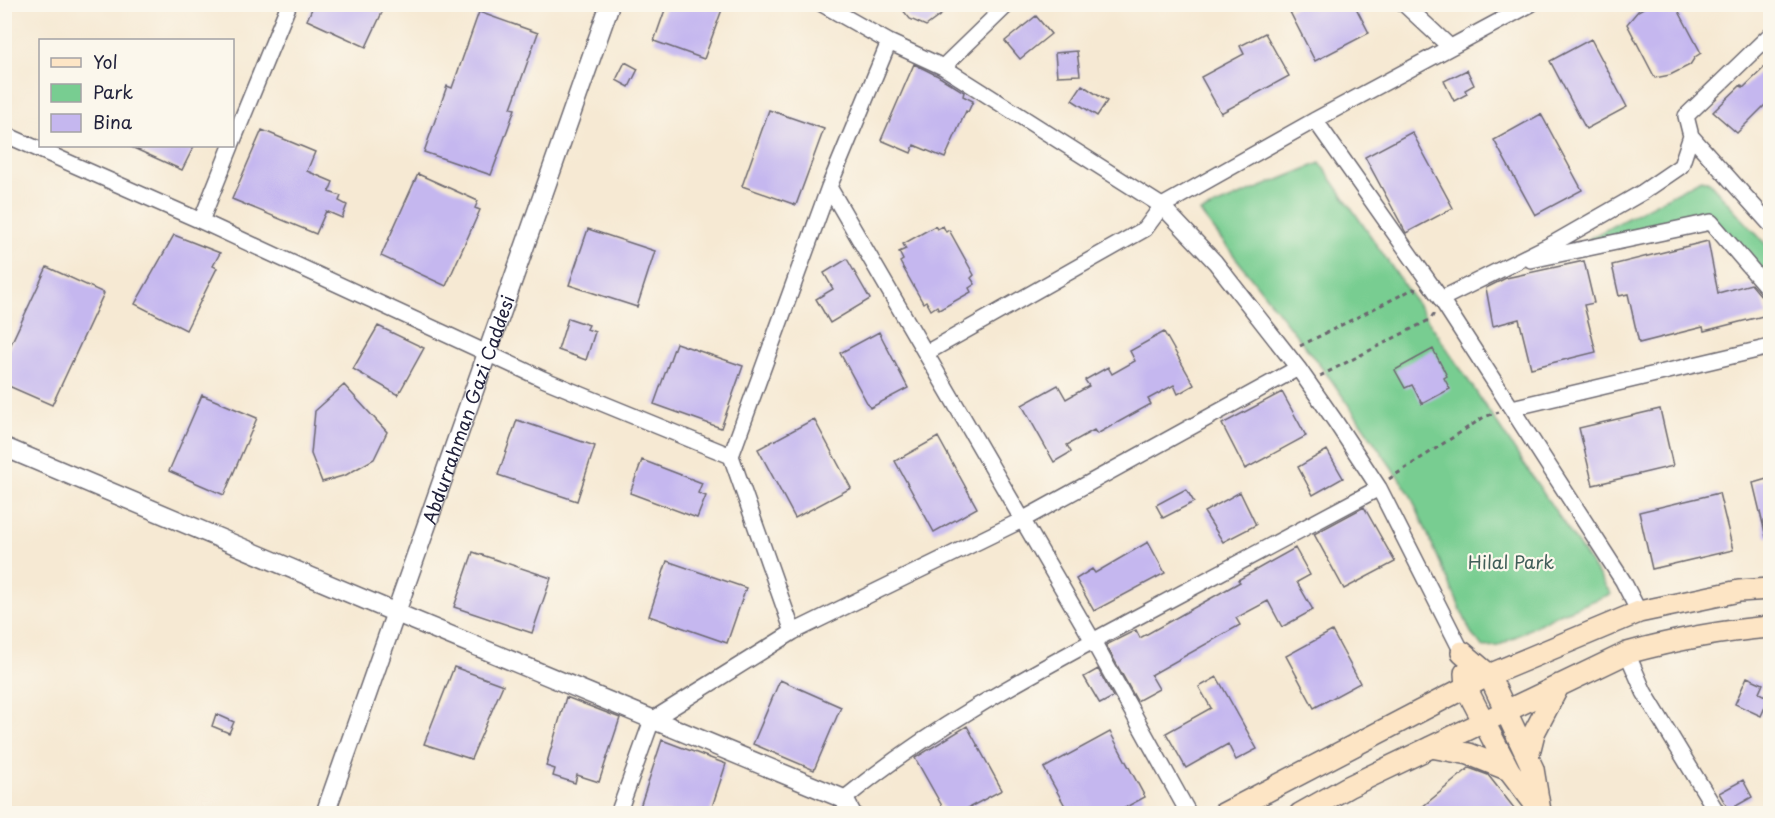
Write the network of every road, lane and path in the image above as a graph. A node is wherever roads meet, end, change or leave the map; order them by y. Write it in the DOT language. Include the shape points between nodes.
graph roads {
  1 [pos="289,4"];
  2 [pos="610,4"];
  3 [pos="822,4"];
  4 [pos="1008,4"];
  5 [pos="1404,4"];
  6 [pos="1531,4"];
  7 [pos="1770,35"];
  8 [pos="889,42"];
  9 [pos="1450,47"];
  10 [pos="943,67"];
  11 [pos="1315,120"];
  12 [pos="4,134"];
  13 [pos="1690,136"];
  14 [pos="234,139"];
  15 [pos="231,147"];
  16 [pos="829,187"];
  17 [pos="1162,206"];
  18 [pos="201,221"];
  19 [pos="1770,224"];
  20 [pos="1511,265"];
  21 [pos="1770,291"];
  22 [pos="1441,299"];
  23 [pos="1770,347"];
  24 [pos="926,353"];
  25 [pos="487,354"];
  26 [pos="1286,354"];
  27 [pos="1298,368"];
  28 [pos="1307,382"];
  29 [pos="1512,408"];
  30 [pos="4,447"];
  31 [pos="731,456"];
  32 [pos="1378,488"];
  33 [pos="1022,520"];
  34 [pos="1770,589"];
  35 [pos="394,612"];
  36 [pos="1639,612"];
  37 [pos="1770,627"];
  38 [pos="793,632"];
  39 [pos="1093,641"];
  40 [pos="1462,652"];
  41 [pos="1627,653"];
  42 [pos="1489,675"];
  43 [pos="1558,685"];
  44 [pos="1466,688"];
  45 [pos="1506,711"];
  46 [pos="652,720"];
  47 [pos="1483,722"];
  48 [pos="1431,747"];
  49 [pos="1528,757"];
  50 [pos="1509,770"];
  51 [pos="848,806"];
  52 [pos="1541,812"];
  53 [pos="325,813"];
  54 [pos="618,813"];
  55 [pos="1189,813"];
  56 [pos="1223,813"];
  57 [pos="1300,813"];
  58 [pos="1718,813"];
  1 -- 14 [label="street"];
  2 -- 25 [label="street, Abdurrahman Gazi Caddesi"];
  3 -- 8 [label="street"];
  4 -- 10 [label="street"];
  5 -- 9 [label="street"];
  6 -- 9 [label="street"];
  7 -- 13 [label="street" via="1686,116"];
  8 -- 10 [label="street"];
  8 -- 16 [label="street"];
  9 -- 11 [label="street"];
  10 -- 17 [label="street"];
  11 -- 17 [label="street"];
  11 -- 22 [label="street"];
  12 -- 18 [label="street"];
  13 -- 19 [label="street"];
  13 -- 20 [label="street" via="1681,166 1643,192"];
  15 -- 18 [label="street"];
  16 -- 24 [label="street"];
  16 -- 31 [label="street"];
  17 -- 24 [label="street" via="1145,229"];
  17 -- 26 [label="street" via="1215,262"];
  18 -- 25 [label="street"];
  20 -- 21 [label="street" via="1711,222"];
  20 -- 22 [label="street"];
  22 -- 26 [label="path" via="1413,290"];
  22 -- 28 [label="path" via="1431,319"];
  22 -- 29 [label="street"];
  23 -- 29 [label="street"];
  24 -- 33 [label="street"];
  25 -- 31 [label="street"];
  25 -- 35 [label="street, Abdurrahman Gazi Caddesi"];
  26 -- 27 [label="street"];
  27 -- 28 [label="street"];
  27 -- 33 [label="street"];
  28 -- 32 [label="street"];
  29 -- 32 [label="path" via="1484,417"];
  29 -- 36 [label="street"];
  30 -- 35 [label="street"];
  31 -- 38 [label="street"];
  32 -- 39 [label="street"];
  32 -- 40 [label="street"];
  33 -- 38 [label="street"];
  33 -- 39 [label="street"];
  34 -- 36 [label="main road" via="1739,591"];
  35 -- 46 [label="street"];
  35 -- 53 [label="street, Abdurrahman Gazi Caddesi"];
  36 -- 42 [label="main road"];
  37 -- 41 [label="main road" via="1673,640"];
  38 -- 46 [label="street"];
  39 -- 51 [label="street" via="945,725 876,773"];
  39 -- 55 [label="street"];
  40 -- 42 [label="main road"];
  40 -- 44 [label="main road"];
  41 -- 43 [label="main road"];
  41 -- 58 [label="street" via="1644,692"];
  42 -- 44 [label="main road"];
  42 -- 45 [label="main road"];
  43 -- 45 [label="main road"];
  43 -- 49 [label="main road" via="1534,733"];
  44 -- 47 [label="main road"];
  44 -- 56 [label="main road"];
  45 -- 47 [label="main road"];
  45 -- 49 [label="main road"];
  46 -- 51 [label="street"];
  46 -- 54 [label="street"];
  47 -- 48 [label="main road"];
  47 -- 50 [label="main road"];
  48 -- 50 [label="main road" via="1469,754"];
  48 -- 57 [label="main road"];
  49 -- 52 [label="main road"];
  50 -- 52 [label="main road"];
}
